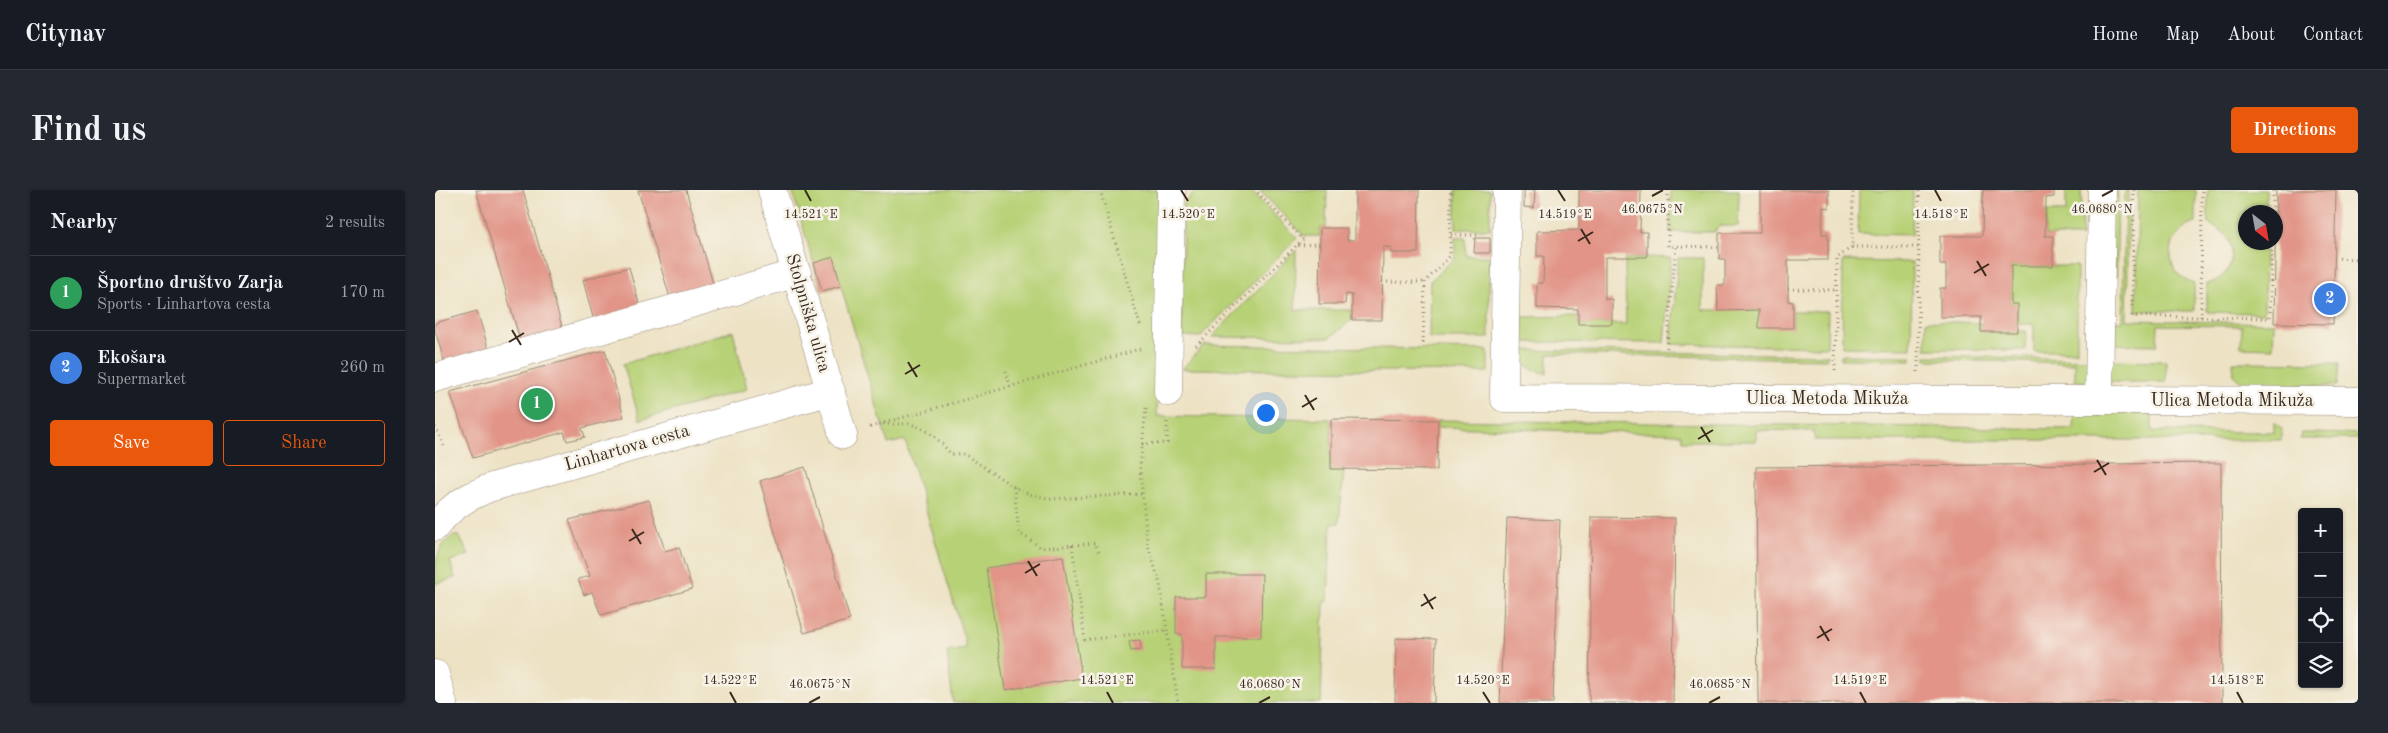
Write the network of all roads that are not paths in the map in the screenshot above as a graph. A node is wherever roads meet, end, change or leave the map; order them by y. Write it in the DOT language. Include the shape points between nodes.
graph roads {
  1 [pos="772,190"];
  2 [pos="1171,190"];
  3 [pos="1507,190"];
  4 [pos="2102,190"];
  5 [pos="797,273"];
  6 [pos="435,378"];
  7 [pos="1161,390"];
  8 [pos="831,391"];
  9 [pos="2099,400"];
  10 [pos="2358,401"];
  11 [pos="843,435"];
  12 [pos="435,527"];
  13 [pos="435,674"];
  14 [pos="443,703"];
  1 -- 5 [label="street, Stolpniška ulica"];
  2 -- 7 [label="street"];
  3 -- 9 [label="street, Ulica Metoda Mikuža" via="1504,398"];
  4 -- 9 [label="street"];
  5 -- 6 [label="street"];
  5 -- 8 [label="street, Stolpniška ulica"];
  8 -- 11 [label="street, Stolpniška ulica"];
  8 -- 12 [label="street, Linhartova cesta" via="492,486 457,504"];
  9 -- 10 [label="street, Ulica Metoda Mikuža"];
  13 -- 14 [label="street"];
}
